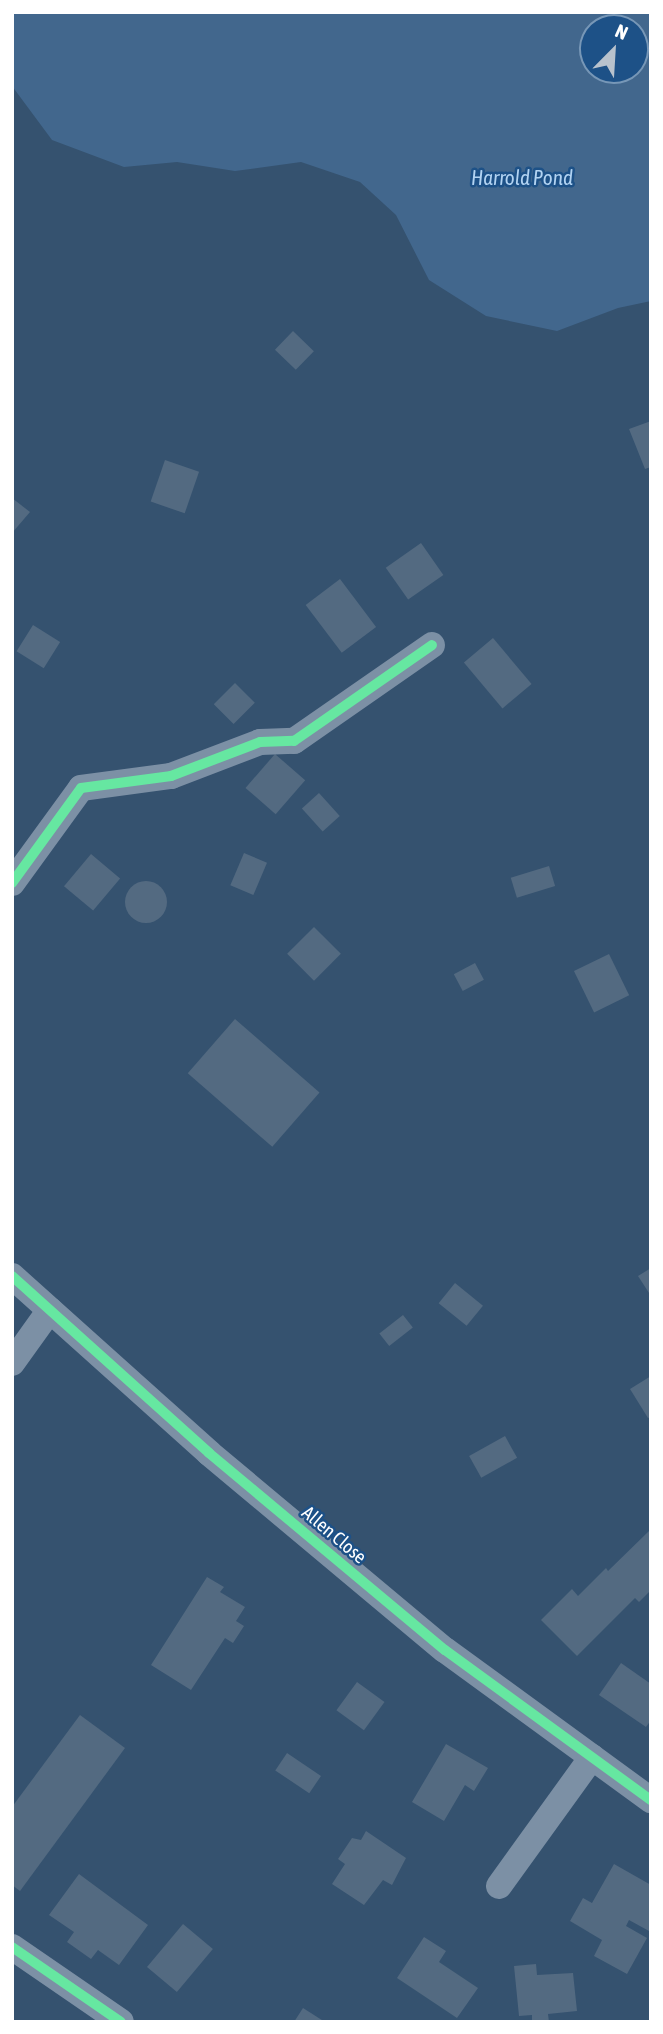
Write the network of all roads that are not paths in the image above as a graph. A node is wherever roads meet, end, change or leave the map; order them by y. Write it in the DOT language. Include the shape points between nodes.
graph roads {
  1 [pos="432,645"];
  2 [pos="12,883"];
  3 [pos="12,1276"];
  4 [pos="50,1310"];
  5 [pos="12,1363"];
  6 [pos="592,1757"];
  7 [pos="651,1800"];
  8 [pos="499,1886"];
  9 [pos="12,1947"];
  10 [pos="121,2022"];
  1 -- 2 [label="street" via="294,741 260,742 171,776 81,788"];
  3 -- 4 [label="street, Allen Close"];
  4 -- 5 [label="street"];
  4 -- 6 [label="street, Allen Close" via="209,1453 445,1650"];
  6 -- 7 [label="street, Allen Close"];
  6 -- 8 [label="street"];
  9 -- 10 [label="street"];
}
